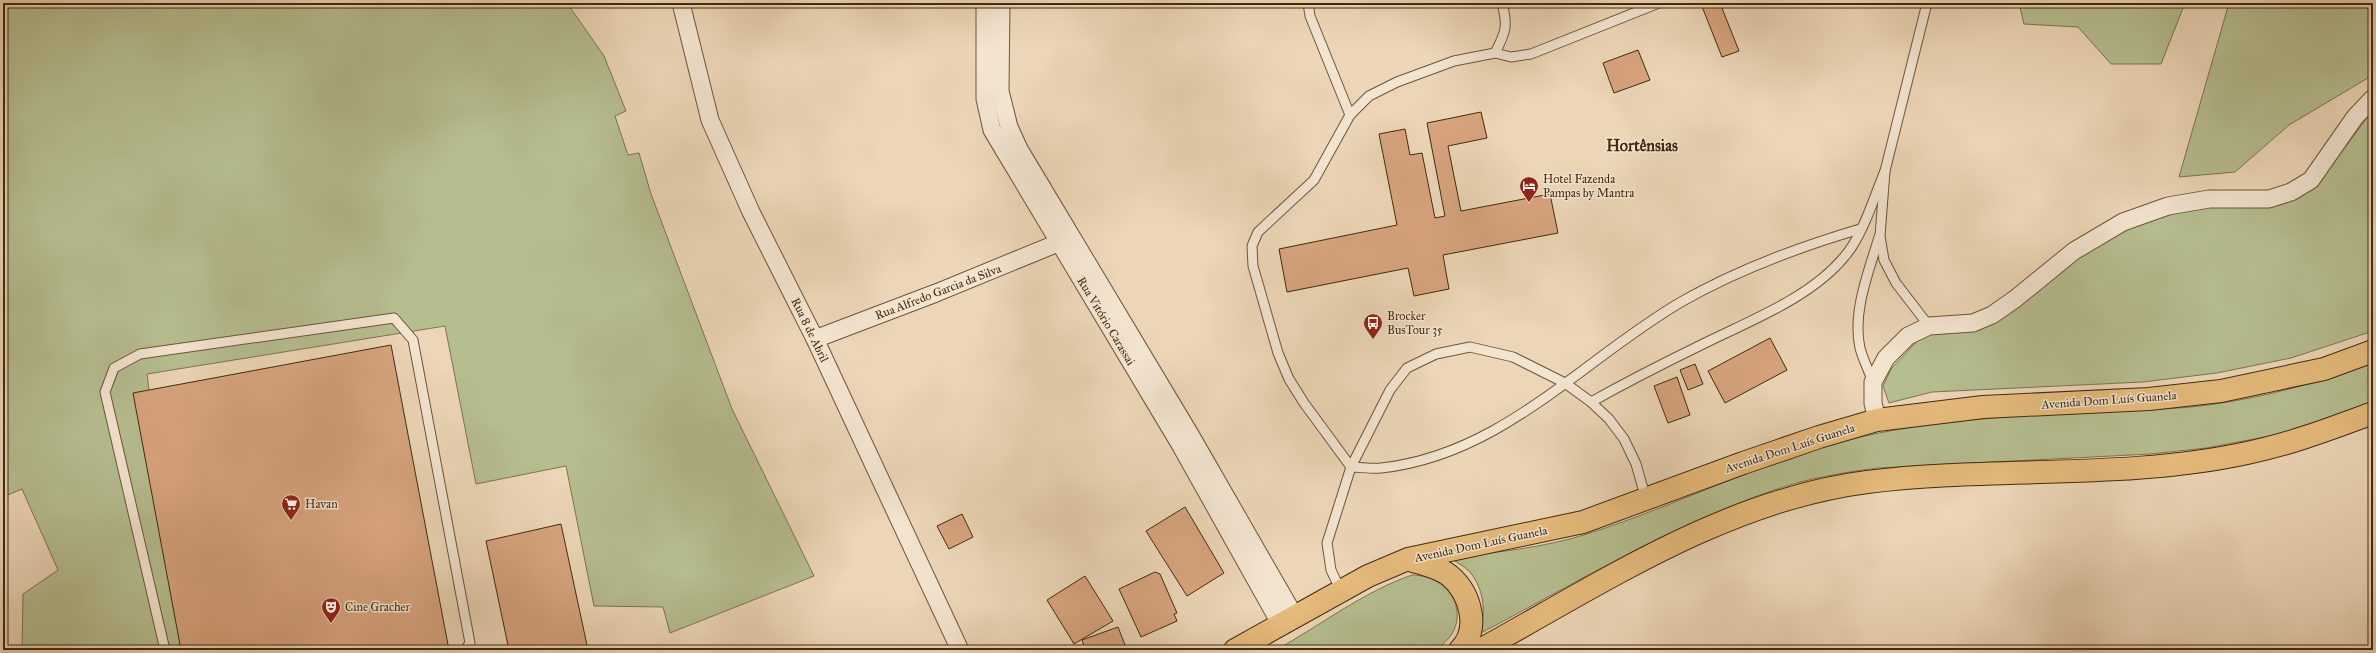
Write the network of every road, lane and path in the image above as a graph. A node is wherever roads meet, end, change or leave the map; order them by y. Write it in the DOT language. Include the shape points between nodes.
graph roads {
  1 [pos="681,3"];
  2 [pos="985,3"];
  3 [pos="1001,3"];
  4 [pos="1308,3"];
  5 [pos="1502,3"];
  6 [pos="1659,3"];
  7 [pos="1927,3"];
  8 [pos="1495,53"];
  9 [pos="2373,98"];
  10 [pos="1350,114"];
  11 [pos="1885,171"];
  12 [pos="1860,230"];
  13 [pos="1880,236"];
  14 [pos="1066,240"];
  15 [pos="1929,326"];
  16 [pos="815,339"];
  17 [pos="2373,351"];
  18 [pos="1873,382"];
  19 [pos="1565,383"];
  20 [pos="1591,402"];
  21 [pos="2373,413"];
  22 [pos="1877,420"];
  23 [pos="1351,467"];
  24 [pos="1647,500"];
  25 [pos="1408,559"];
  26 [pos="1341,591"];
  27 [pos="1288,621"];
  28 [pos="165,650"];
  29 [pos="465,650"];
  30 [pos="960,650"];
  31 [pos="1235,650"];
  32 [pos="1460,650"];
  33 [pos="1480,650"];
  1 -- 16 [label="street, Rua 8 de Abril" via="710,120 751,212"];
  2 -- 14 [label="street, Rua Vitório Carassai" via="986,100 992,130"];
  3 -- 14 [label="street, Rua Vitório Carassai" via="1000,91 1009,127"];
  4 -- 10 [label="lane" via="1310,16"];
  5 -- 8 [label="lane" via="1507,20 1505,34"];
  6 -- 8 [label="lane" via="1531,54 1511,57"];
  7 -- 11 [label="lane"];
  8 -- 10 [label="lane" via="1454,61 1397,82 1369,96"];
  9 -- 15 [label="street" via="2355,117 2311,180 2292,192 2270,198 2209,199 2168,206 2123,222 2074,250 1992,315 1974,323"];
  10 -- 23 [label="lane" via="1314,180 1295,200 1271,218 1258,232 1252,246 1253,266 1278,353 1289,379"];
  11 -- 12 [label="lane"];
  11 -- 13 [label="lane"];
  12 -- 19 [label="lane" via="1728,277 1628,335"];
  12 -- 20 [label="lane" via="1846,255 1823,279 1771,310"];
  13 -- 15 [label="lane" via="1884,260 1896,283"];
  13 -- 18 [label="lane" via="1866,280 1859,321 1860,347"];
  14 -- 16 [label="street, Rua Alfredo Garcia da Silva"];
  14 -- 27 [label="street, Rua Vitório Carassai" via="1191,436"];
  15 -- 18 [label="street" via="1908,336 1886,358"];
  16 -- 30 [label="street, Rua 8 de Abril"];
  17 -- 22 [label="main road, Avenida Dom Luís Guanela" via="2324,369 2221,391 2149,399 1983,408"];
  18 -- 22 [label="street" via="1873,402"];
  19 -- 20 [label="lane"];
  19 -- 23 [label="lane" via="1533,409 1500,428 1452,450 1380,468"];
  19 -- 23 [label="lane" via="1513,357 1470,347 1436,354 1407,368 1390,390"];
  20 -- 24 [label="lane" via="1609,418 1624,439 1636,464"];
  21 -- 33 [label="main road" via="2302,439 2246,454 2169,465 1866,482 1803,495 1754,510 1679,542"];
  22 -- 24 [label="main road, Avenida Dom Luís Guanela" via="1819,436"];
  23 -- 26 [label="lane" via="1327,544 1331,570"];
  24 -- 25 [label="main road, Avenida Dom Luís Guanela" via="1560,528"];
  25 -- 26 [label="main road, Avenida Dom Luís Guanela"];
  25 -- 32 [label="main road" via="1449,575 1461,588 1470,608 1471,629"];
  26 -- 27 [label="main road, Avenida Dom Luís Guanela"];
  27 -- 31 [label="main road, Avenida Dom Luís Guanela"];
  28 -- 29 [label="lane" via="106,392 114,368 140,354 394,318 414,340 470,643"];
}
